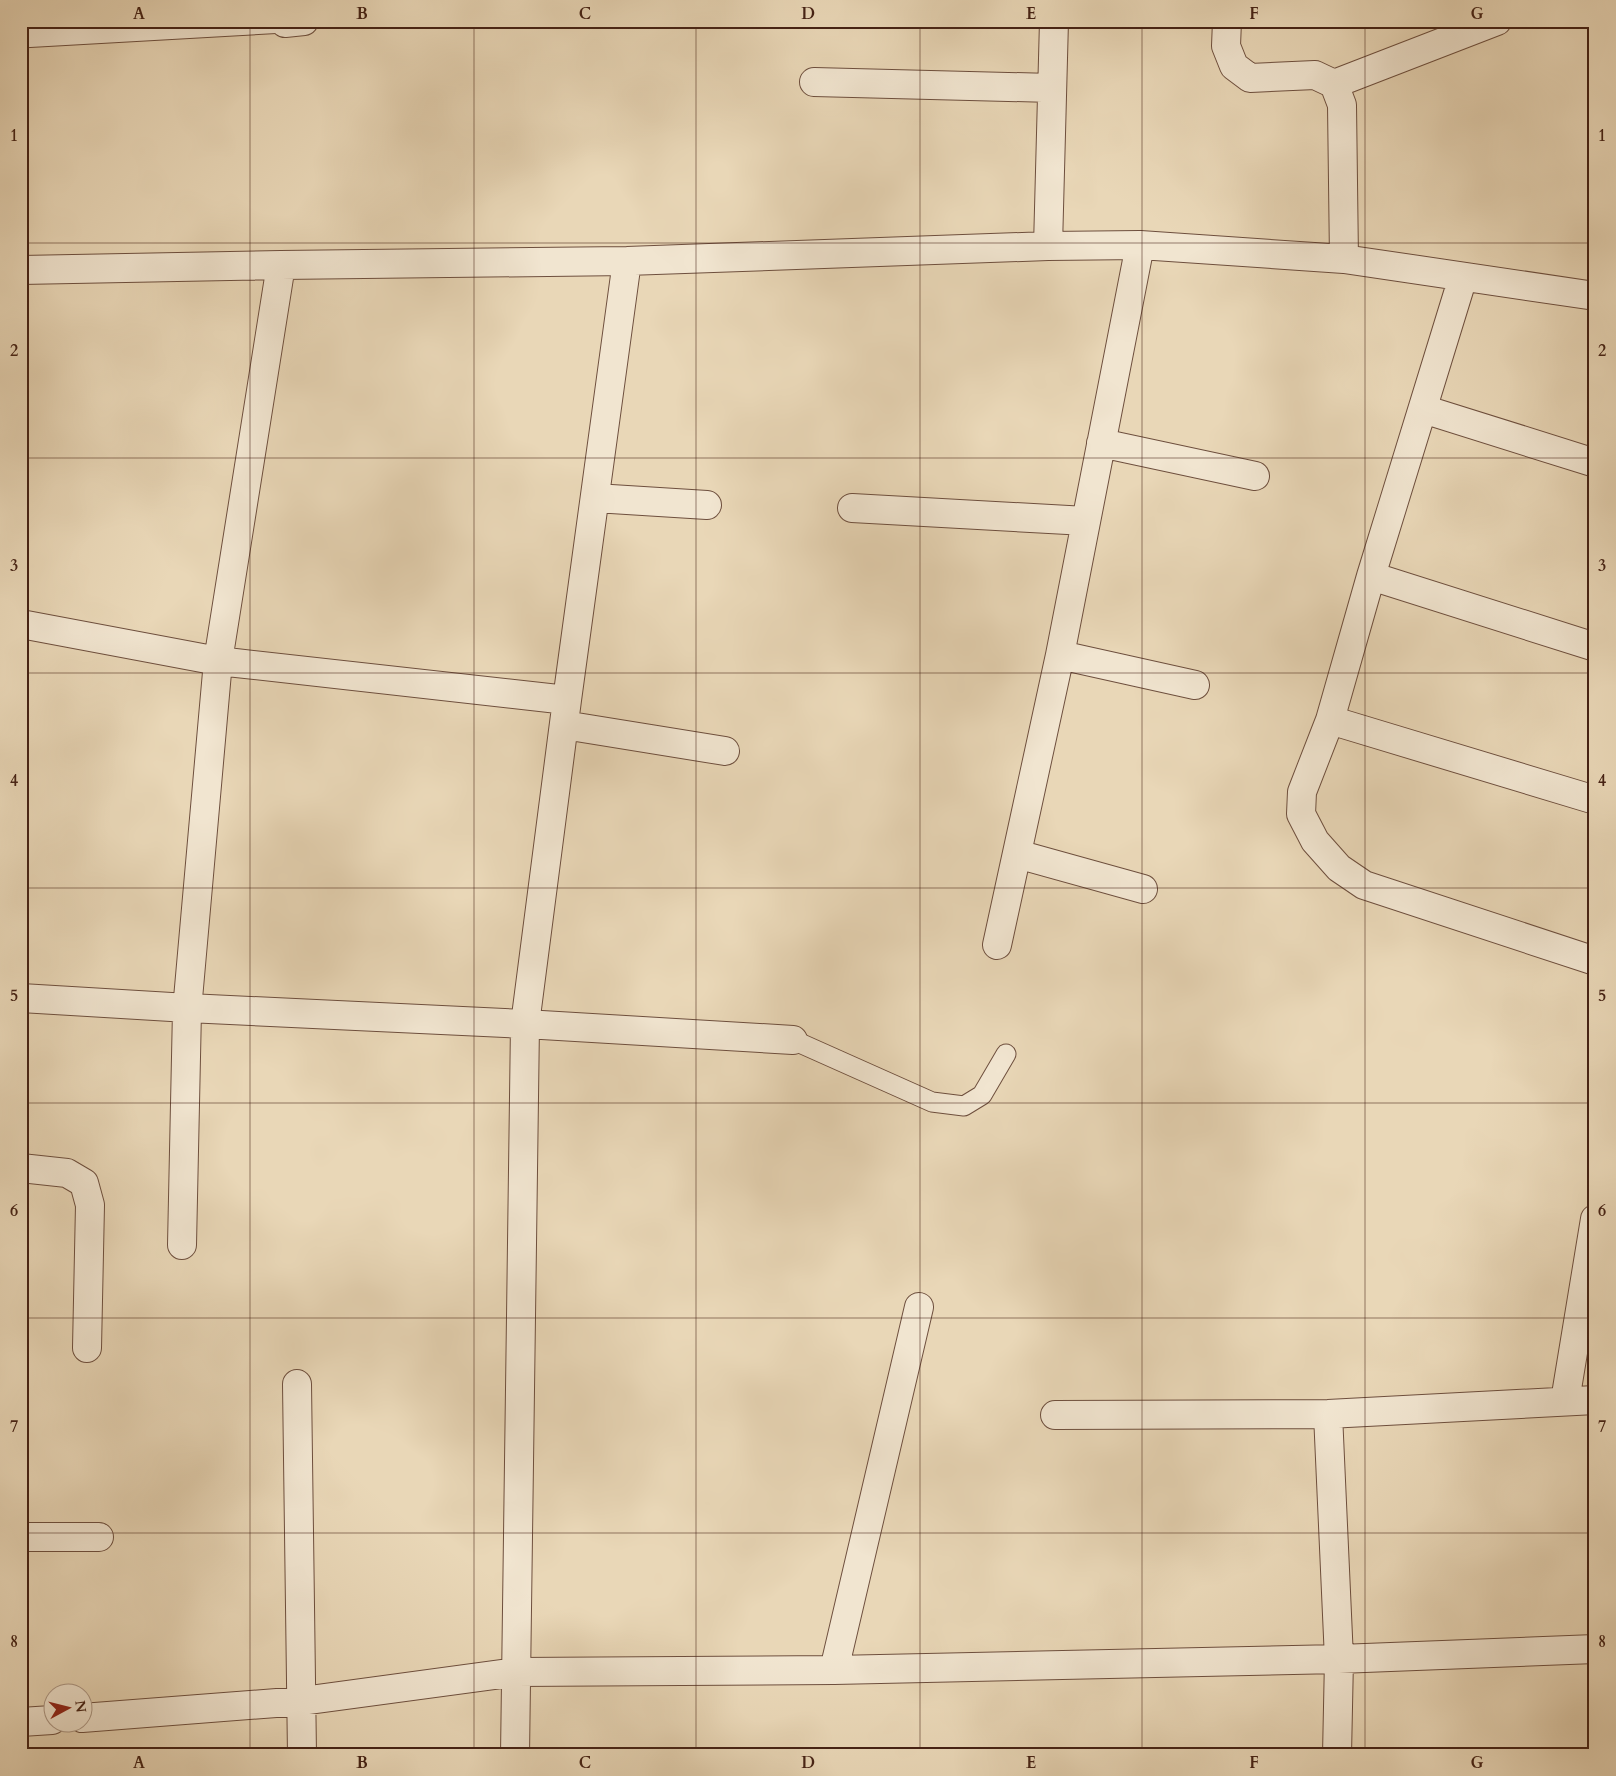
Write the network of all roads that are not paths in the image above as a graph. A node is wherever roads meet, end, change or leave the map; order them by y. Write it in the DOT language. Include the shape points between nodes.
graph roads {
  1 [pos="1054,21"];
  2 [pos="1227,21"];
  3 [pos="1497,21"];
  4 [pos="291,22"];
  5 [pos="21,38"];
  6 [pos="814,82"];
  7 [pos="1334,84"];
  8 [pos="1052,88"];
  9 [pos="1140,245"];
  10 [pos="1048,246"];
  11 [pos="1344,259"];
  12 [pos="627,261"];
  13 [pos="281,264"];
  14 [pos="21,270"];
  15 [pos="1463,277"];
  16 [pos="1595,296"];
  17 [pos="1423,409"];
  18 [pos="1101,443"];
  19 [pos="1595,463"];
  20 [pos="1255,476"];
  21 [pos="595,498"];
  22 [pos="707,505"];
  23 [pos="852,508"];
  24 [pos="1086,520"];
  25 [pos="1372,576"];
  26 [pos="21,624"];
  27 [pos="1595,647"];
  28 [pos="1060,655"];
  29 [pos="218,662"];
  30 [pos="1195,686"];
  31 [pos="566,712"];
  32 [pos="1330,720"];
  33 [pos="725,751"];
  34 [pos="1595,800"];
  35 [pos="1017,854"];
  36 [pos="1143,888"];
  37 [pos="997,945"];
  38 [pos="1595,961"];
  39 [pos="21,998"];
  40 [pos="188,1008"];
  41 [pos="525,1024"];
  42 [pos="793,1040"];
  43 [pos="1006,1054"];
  44 [pos="21,1168"];
  45 [pos="1595,1219"];
  46 [pos="182,1245"];
  47 [pos="919,1307"];
  48 [pos="87,1348"];
  49 [pos="297,1384"];
  50 [pos="1595,1400"];
  51 [pos="1565,1401"];
  52 [pos="1328,1414"];
  53 [pos="1054,1415"];
  54 [pos="21,1537"];
  55 [pos="99,1537"];
  56 [pos="1595,1650"];
  57 [pos="1339,1659"];
  58 [pos="834,1670"];
  59 [pos="516,1672"];
  60 [pos="302,1701"];
  61 [pos="92,1717"];
  62 [pos="42,1721"];
  63 [pos="21,1722"];
  64 [pos="302,1755"];
  65 [pos="515,1755"];
  66 [pos="1337,1755"];
  1 -- 8 [label="street"];
  2 -- 7 [label="street" via="1226,46 1234,66 1250,78 1315,75"];
  3 -- 7 [label="street"];
  4 -- 5 [label="lane"];
  6 -- 8 [label="street"];
  7 -- 11 [label="street" via="1342,105"];
  8 -- 10 [label="street"];
  9 -- 10 [label="street"];
  9 -- 11 [label="street"];
  9 -- 18 [label="street"];
  10 -- 12 [label="street"];
  11 -- 15 [label="street"];
  12 -- 13 [label="street"];
  12 -- 21 [label="street"];
  13 -- 14 [label="street"];
  13 -- 29 [label="street"];
  15 -- 16 [label="street"];
  15 -- 17 [label="street"];
  17 -- 19 [label="street"];
  17 -- 25 [label="street"];
  18 -- 20 [label="street"];
  18 -- 24 [label="street"];
  21 -- 22 [label="street"];
  21 -- 31 [label="street"];
  23 -- 24 [label="street"];
  24 -- 28 [label="street"];
  25 -- 27 [label="street"];
  25 -- 32 [label="street"];
  26 -- 29 [label="street"];
  28 -- 30 [label="street"];
  28 -- 35 [label="street"];
  29 -- 31 [label="street"];
  29 -- 40 [label="street"];
  31 -- 33 [label="street"];
  31 -- 41 [label="street"];
  32 -- 34 [label="street"];
  32 -- 38 [label="street" via="1302,792 1301,814 1315,840 1339,868 1364,885"];
  35 -- 36 [label="street"];
  35 -- 37 [label="street"];
  39 -- 40 [label="street"];
  40 -- 41 [label="street"];
  40 -- 46 [label="street"];
  41 -- 42 [label="street"];
  41 -- 59 [label="street"];
  42 -- 43 [label="lane" via="932,1102 964,1106 982,1094"];
  44 -- 48 [label="street" via="67,1173 84,1182 90,1205"];
  45 -- 51 [label="street"];
  47 -- 58 [label="street"];
  49 -- 60 [label="street"];
  50 -- 51 [label="street"];
  51 -- 52 [label="street"];
  52 -- 53 [label="street"];
  52 -- 57 [label="street"];
  54 -- 55 [label="street"];
  56 -- 57 [label="street"];
  57 -- 58 [label="street"];
  57 -- 66 [label="street"];
  58 -- 59 [label="street"];
  59 -- 60 [label="street"];
  59 -- 65 [label="street"];
  60 -- 61 [label="street"];
  60 -- 64 [label="street"];
  62 -- 63 [label="street"];
}
